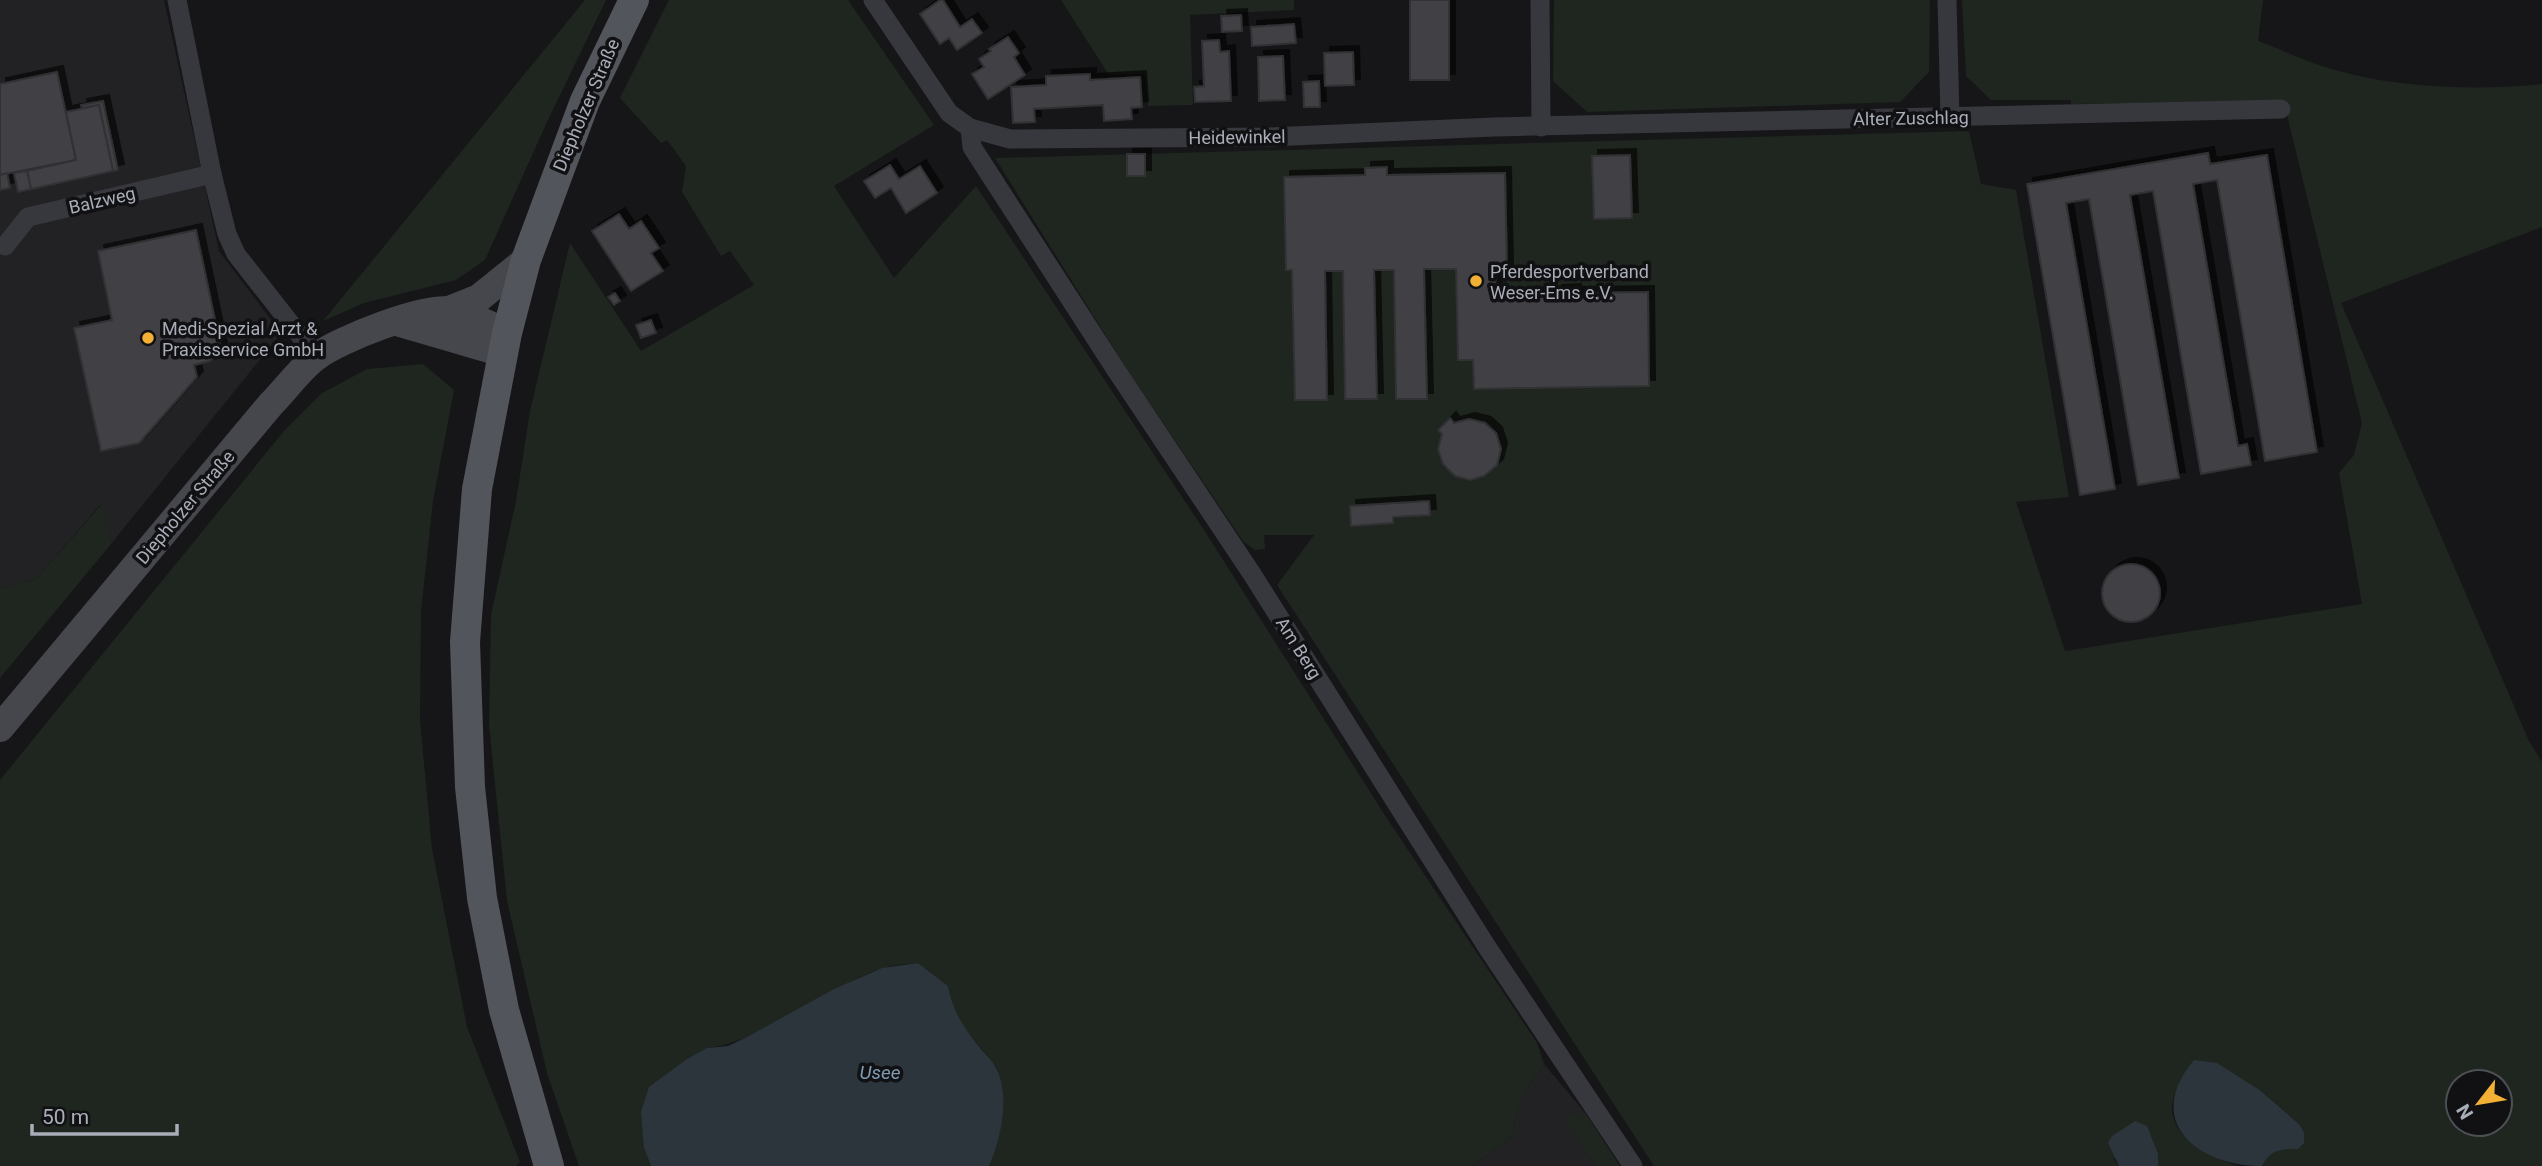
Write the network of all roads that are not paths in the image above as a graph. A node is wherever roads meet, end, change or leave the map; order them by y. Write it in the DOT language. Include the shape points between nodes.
graph roads {
  1 [pos="177,0"];
  2 [pos="634,0"];
  3 [pos="873,0"];
  4 [pos="1541,0"];
  5 [pos="1947,0"];
  6 [pos="2281,109"];
  7 [pos="1950,117"];
  8 [pos="1541,127"];
  9 [pos="970,128"];
  10 [pos="212,174"];
  11 [pos="5,246"];
  12 [pos="526,260"];
  13 [pos="449,310"];
  14 [pos="397,322"];
  15 [pos="505,343"];
  16 [pos="316,356"];
  17 [pos="0,728"];
  18 [pos="550,1166"];
  19 [pos="1633,1166"];
  1 -- 10 [label="street"];
  2 -- 12 [label="main road, Diepholzer Straße" via="585,101"];
  3 -- 9 [label="street, Heidewinkel" via="949,113"];
  4 -- 8 [label="street"];
  5 -- 7 [label="street"];
  6 -- 7 [label="street, Alter Zuschlag"];
  7 -- 8 [label="street, Alter Zuschlag"];
  8 -- 9 [label="street, Heidewinkel" via="1269,137 1024,139"];
  9 -- 19 [label="street, Am Berg" via="972,147 1006,201"];
  10 -- 11 [label="street, Balzweg" via="28,217"];
  10 -- 16 [label="street" via="236,254"];
  12 -- 13 [label="main road, Diepholzer Straße" via="479,298"];
  12 -- 15 [label="main road, Diepholzer Straße"];
  13 -- 14 [label="main road, Diepholzer Straße"];
  13 -- 15 [label="main road"];
  14 -- 15 [label="main road"];
  14 -- 16 [label="main road, Diepholzer Straße" via="358,333"];
  15 -- 18 [label="main road, Diepholzer Straße" via="477,489 465,642 470,787 482,898 502,998"];
  16 -- 17 [label="main road, Diepholzer Straße"];
}
